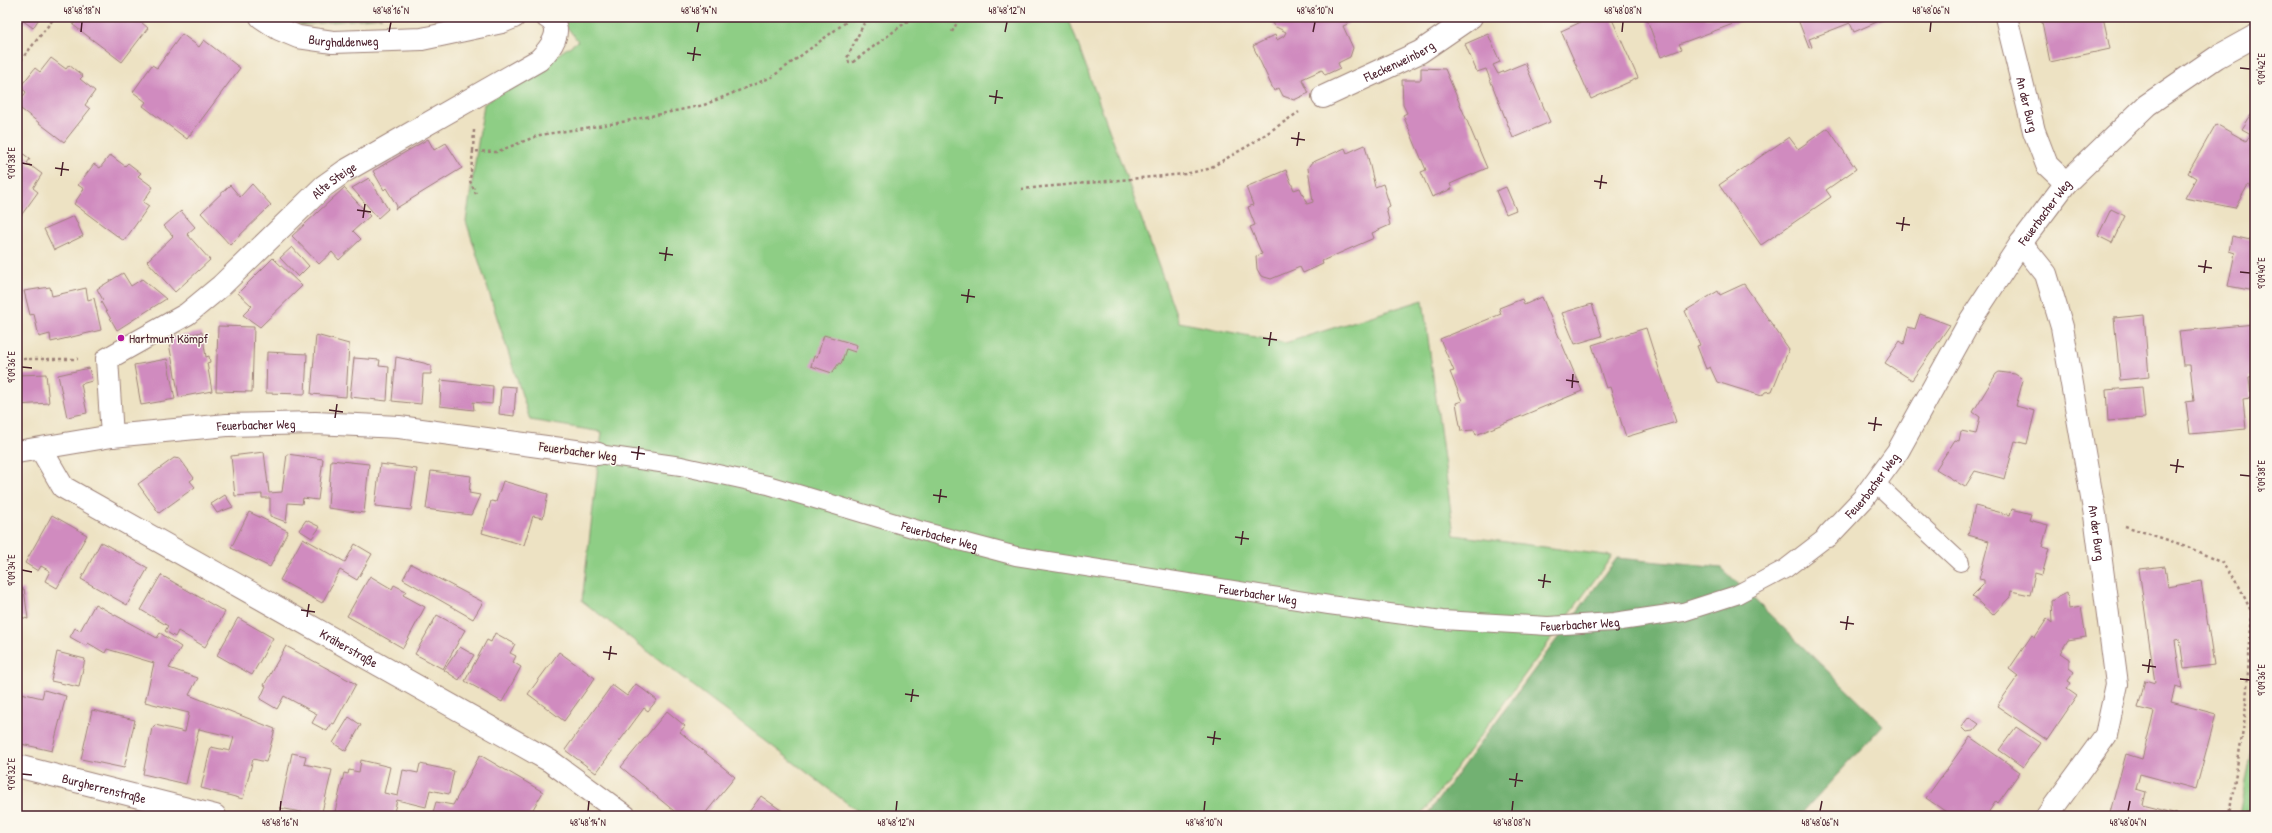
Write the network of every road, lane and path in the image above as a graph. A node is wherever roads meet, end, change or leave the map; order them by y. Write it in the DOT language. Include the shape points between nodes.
graph roads {
  1 [pos="55,17"];
  2 [pos="261,17"];
  3 [pos="547,17"];
  4 [pos="847,17"];
  5 [pos="867,17"];
  6 [pos="913,17"];
  7 [pos="960,17"];
  8 [pos="1471,17"];
  9 [pos="2006,17"];
  10 [pos="508,20"];
  11 [pos="952,32"];
  12 [pos="2255,36"];
  13 [pos="17,65"];
  14 [pos="1323,97"];
  15 [pos="456,106"];
  16 [pos="473,151"];
  17 [pos="2066,183"];
  18 [pos="1021,189"];
  19 [pos="476,194"];
  20 [pos="2021,243"];
  21 [pos="17,359"];
  22 [pos="107,359"];
  23 [pos="112,436"];
  24 [pos="41,449"];
  25 [pos="17,452"];
  26 [pos="598,454"];
  27 [pos="1875,483"];
  28 [pos="2094,515"];
  29 [pos="1828,536"];
  30 [pos="1960,562"];
  31 [pos="17,766"];
  32 [pos="215,816"];
  33 [pos="625,816"];
  34 [pos="2047,816"];
  35 [pos="2229,816"];
  1 -- 13 [label="path"];
  2 -- 10 [label="street, Burghaldenweg" via="298,38 333,42 422,39"];
  3 -- 15 [label="street, Alte Steige" via="556,32 552,46 538,60"];
  4 -- 16 [label="path" via="846,22 772,77 704,105 540,136 496,152"];
  5 -- 6 [label="path" via="847,58 849,62 853,62"];
  7 -- 11 [label="path"];
  8 -- 14 [label="street, Fleckenweinberg" via="1420,52"];
  9 -- 17 [label="street, An der Burg" via="2034,131 2047,165"];
  12 -- 17 [label="street, Feuerbacher Weg" via="2217,57 2147,105"];
  14 -- 18 [label="path" via="1208,169 1185,174"];
  15 -- 16 [label="path" via="474,126"];
  15 -- 22 [label="street, Alte Steige" via="324,186 221,286 187,314"];
  16 -- 19 [label="path" via="470,182"];
  17 -- 20 [label="street, Feuerbacher Weg"];
  20 -- 27 [label="street, Feuerbacher Weg" via="1970,321 1898,451"];
  20 -- 28 [label="street, An der Burg" via="2046,274 2062,327"];
  21 -- 22 [label="path"];
  22 -- 23 [label="street"];
  23 -- 24 [label="street, Feuerbacher Weg"];
  23 -- 26 [label="street, Feuerbacher Weg" via="227,425 314,423 399,427"];
  24 -- 25 [label="street, Feuerbacher Weg"];
  24 -- 33 [label="street, Kräherstraße" via="63,487 550,761"];
  26 -- 29 [label="lane, Feuerbacher Weg" via="681,466 768,484 922,531 1016,556 1442,620 1548,626 1614,622 1683,612 1736,595 1785,569"];
  27 -- 29 [label="street, Feuerbacher Weg"];
  27 -- 30 [label="lane"];
  28 -- 34 [label="street, An der Burg" via="2117,684 2106,735"];
  28 -- 35 [label="path" via="2186,546 2222,563 2239,586 2252,613 2245,717"];
  31 -- 32 [label="street, Burgherrenstraße"];
}
